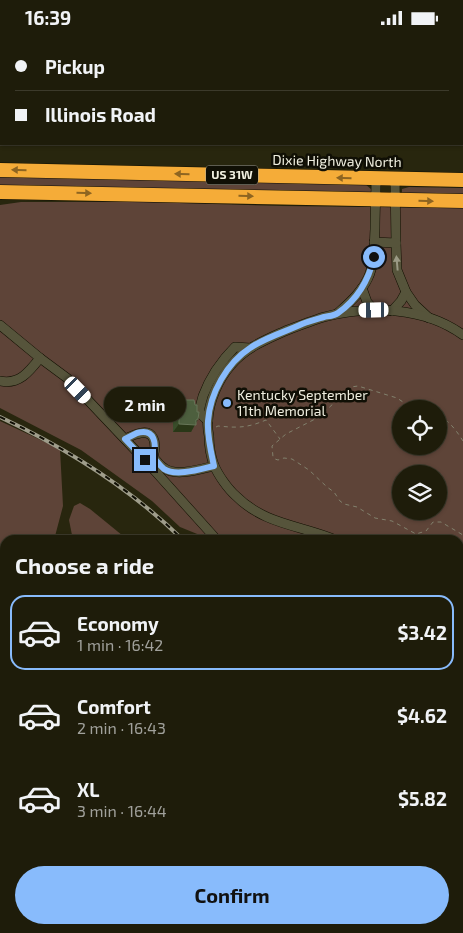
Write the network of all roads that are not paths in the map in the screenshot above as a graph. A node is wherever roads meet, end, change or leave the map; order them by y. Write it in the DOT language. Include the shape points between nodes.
graph roads {
  1 [pos="0,170"];
  2 [pos="376,178"];
  3 [pos="395,179"];
  4 [pos="463,180"];
  5 [pos="0,192"];
  6 [pos="376,199"];
  7 [pos="396,200"];
  8 [pos="463,201"];
  9 [pos="374,242"];
  10 [pos="396,243"];
  11 [pos="362,288"];
  12 [pos="406,292"];
  13 [pos="374,310"];
  14 [pos="392,311"];
  15 [pos="337,314"];
  16 [pos="429,318"];
  17 [pos="0,325"];
  18 [pos="463,335"];
  19 [pos="40,358"];
  20 [pos="0,381"];
  21 [pos="125,439"];
  22 [pos="214,466"];
  23 [pos="212,535"];
  24 [pos="320,535"];
  2 -- 1 [label="highway, Dixie Highway North / US 31W, one-way"];
  2 -- 3 [label="highway, Dixie Highway North / US 31W"];
  2 -- 6 [label="street"];
  3 -- 4 [label="highway, Dixie Highway North / US 31W"];
  3 -- 7 [label="street"];
  5 -- 6 [label="highway, US 31W, one-way"];
  6 -- 7 [label="highway, US 31W"];
  6 -- 9 [label="street"];
  7 -- 8 [label="highway, US 31W, one-way"];
  7 -- 10 [label="street"];
  9 -- 10 [label="street"];
  9 -- 11 [label="street" via="372,267"];
  12 -- 10 [label="street, one-way" via="397,270"];
  11 -- 13 [label="street"];
  11 -- 15 [label="street"];
  12 -- 14 [label="street"];
  12 -- 16 [label="street"];
  13 -- 14 [label="street"];
  13 -- 15 [label="street"];
  14 -- 16 [label="street"];
  15 -- 22 [label="street" via="264,340 231,365 215,393 208,426"];
  16 -- 18 [label="street"];
  17 -- 19 [label="street"];
  19 -- 20 [label="street" via="27,375 15,381"];
  19 -- 21 [label="street" via="67,378"];
  21 -- 22 [label="street" via="138,433 150,435 156,448 153,457 165,470 179,472"];
  21 -- 23 [label="street"];
  22 -- 24 [label="street" via="235,496 250,508 268,519"];
}
